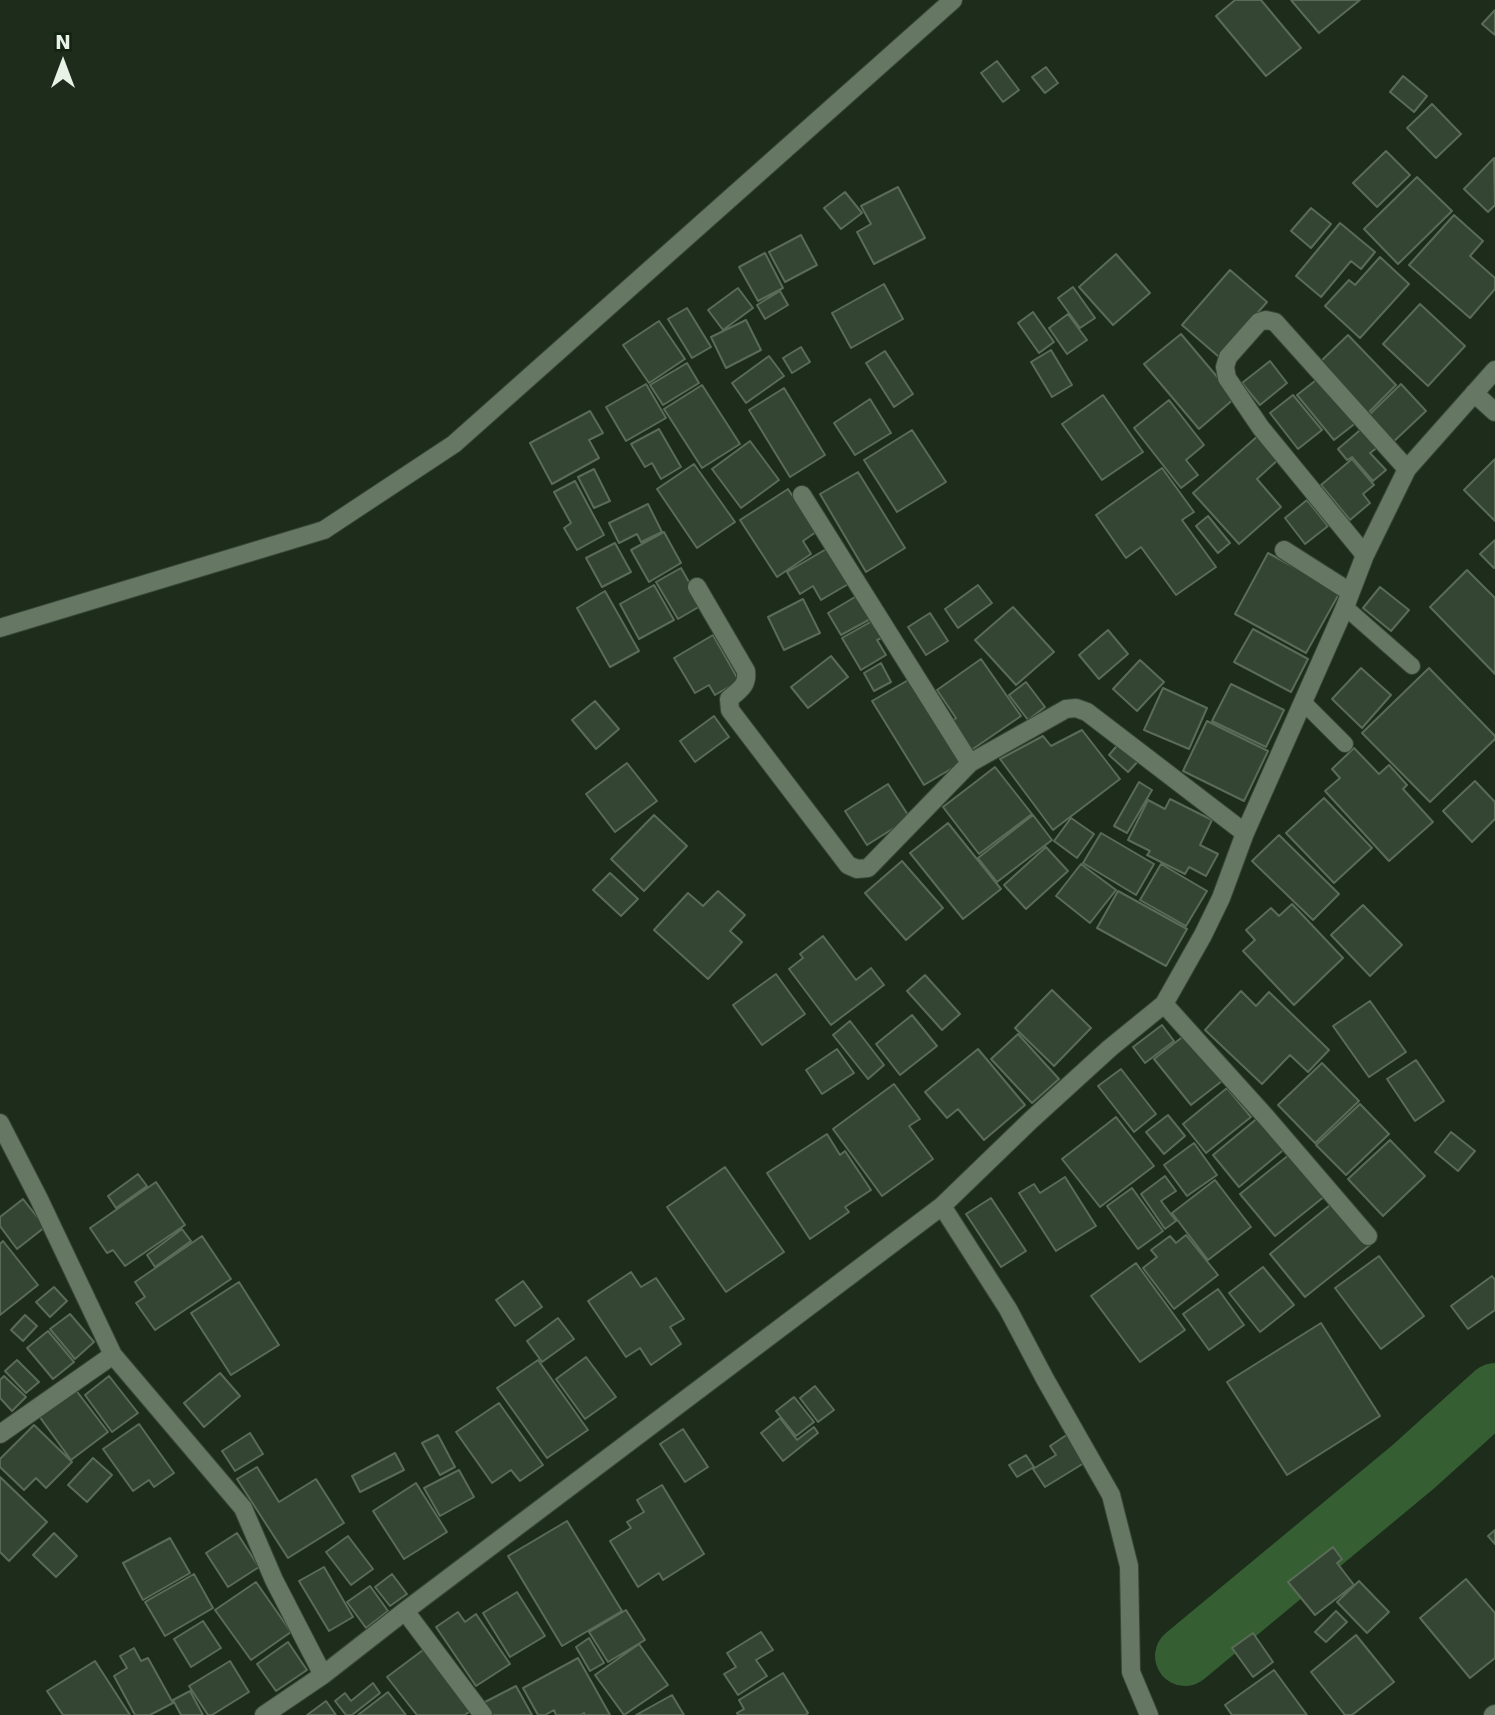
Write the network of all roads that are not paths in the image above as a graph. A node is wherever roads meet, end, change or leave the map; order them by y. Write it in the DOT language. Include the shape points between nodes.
graph roads {
  1 [pos="953,0"];
  2 [pos="1495,370"];
  3 [pos="1474,393"];
  4 [pos="1495,412"];
  5 [pos="1407,469"];
  6 [pos="802,495"];
  7 [pos="1284,550"];
  8 [pos="1364,555"];
  9 [pos="697,587"];
  10 [pos="1348,599"];
  11 [pos="0,628"];
  12 [pos="1412,666"];
  13 [pos="1303,702"];
  14 [pos="1345,744"];
  15 [pos="970,763"];
  16 [pos="1245,832"];
  17 [pos="1164,1004"];
  18 [pos="0,1123"];
  19 [pos="942,1206"];
  20 [pos="1368,1236"];
  21 [pos="113,1355"];
  22 [pos="0,1434"];
  23 [pos="405,1611"];
  24 [pos="323,1675"];
  25 [pos="264,1715"];
  26 [pos="483,1715"];
  27 [pos="1149,1715"];
  1 -- 11 [label="street" via="433,459 324,530"];
  2 -- 3 [label="street"];
  3 -- 4 [label="street"];
  3 -- 5 [label="street"];
  5 -- 8 [label="street"];
  5 -- 8 [label="street" via="1275,322 1259,322 1228,357 1227,378 1261,428"];
  6 -- 15 [label="street"];
  7 -- 10 [label="street"];
  8 -- 10 [label="street"];
  9 -- 15 [label="street" via="746,671 745,684 729,699 730,710 848,865 868,867"];
  10 -- 12 [label="lane"];
  10 -- 13 [label="street"];
  13 -- 14 [label="lane"];
  13 -- 16 [label="street"];
  15 -- 16 [label="street" via="1066,709 1076,708"];
  16 -- 17 [label="street" via="1221,898"];
  17 -- 19 [label="street" via="1110,1048"];
  17 -- 20 [label="street"];
  18 -- 21 [label="street"];
  19 -- 23 [label="street"];
  19 -- 27 [label="street" via="1008,1308 1111,1494 1129,1566 1131,1672"];
  21 -- 22 [label="street"];
  21 -- 24 [label="street" via="243,1508"];
  23 -- 24 [label="street"];
  23 -- 26 [label="street"];
  24 -- 25 [label="street"];
}
